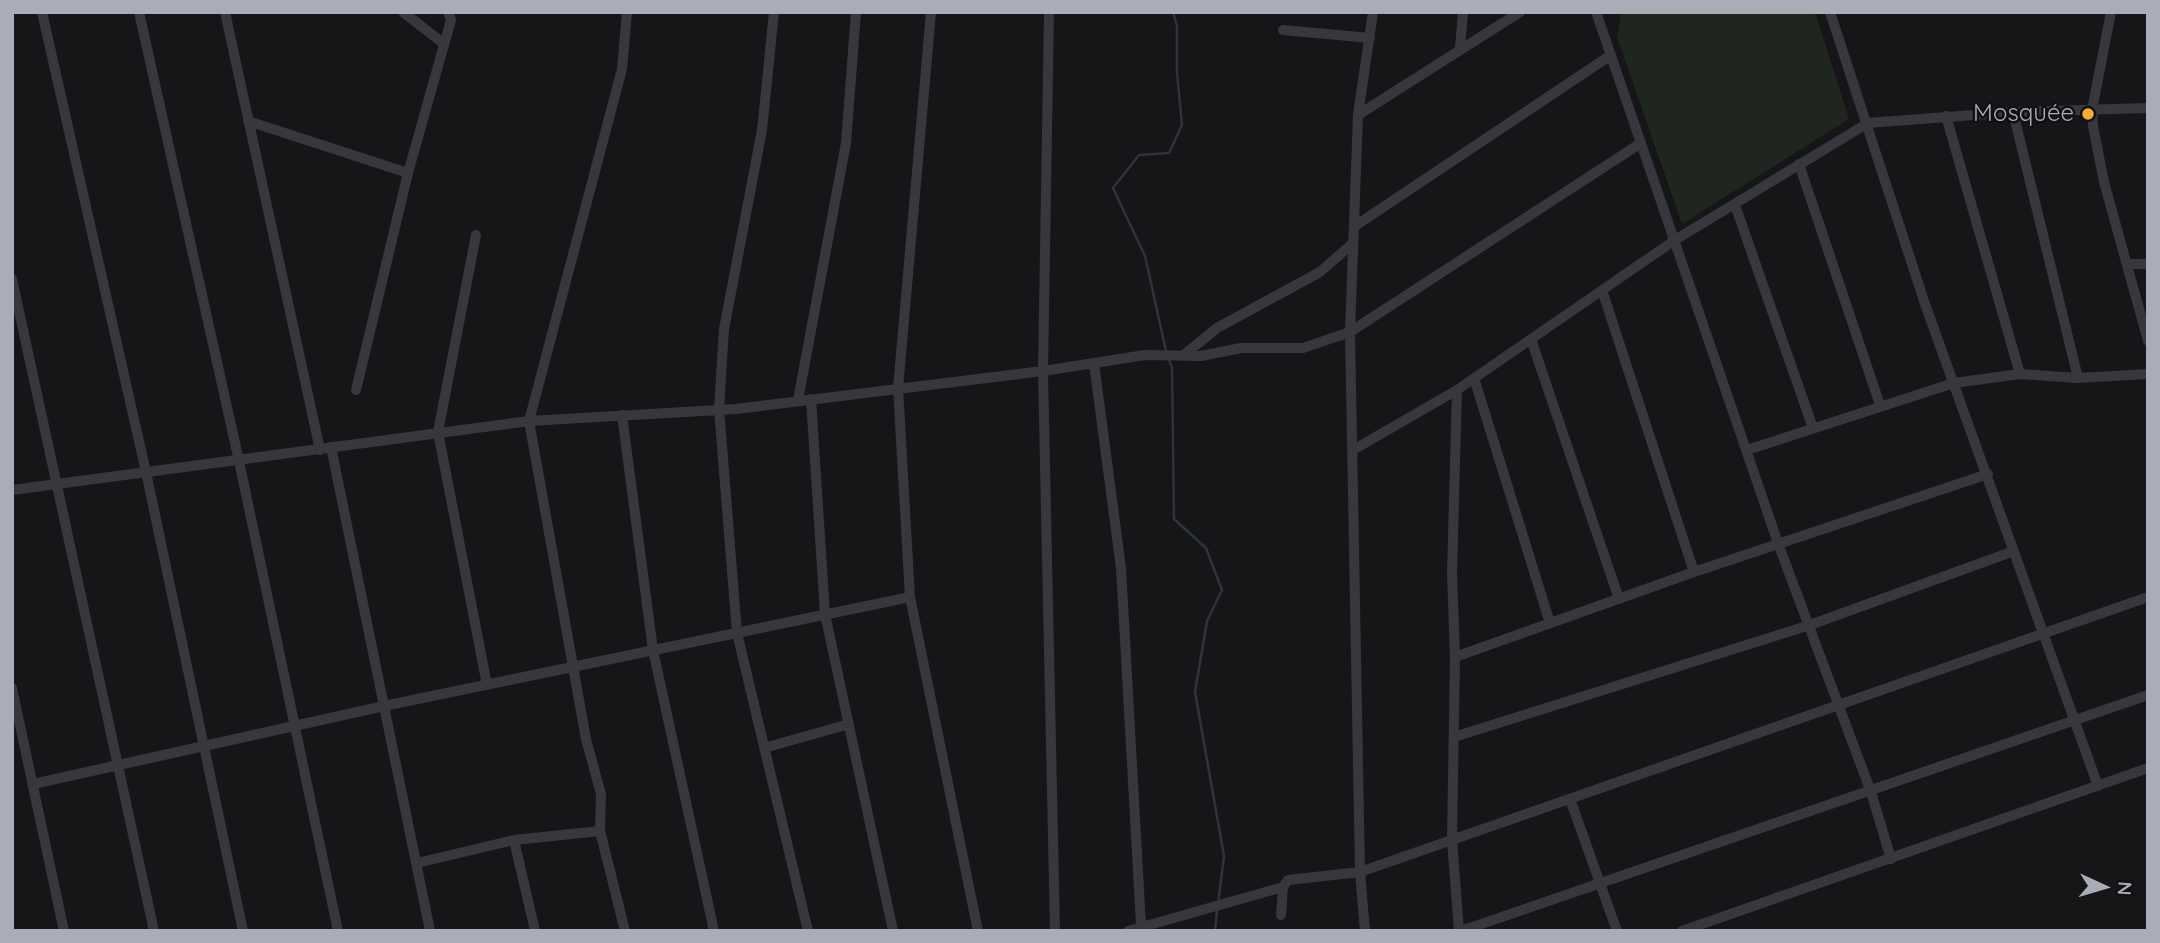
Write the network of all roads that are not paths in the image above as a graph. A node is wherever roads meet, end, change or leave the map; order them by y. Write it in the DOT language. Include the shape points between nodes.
graph roads {
  1 [pos="42,12"];
  2 [pos="139,12"];
  3 [pos="225,12"];
  4 [pos="403,12"];
  5 [pos="448,12"];
  6 [pos="626,12"];
  7 [pos="774,12"];
  8 [pos="856,12"];
  9 [pos="931,12"];
  10 [pos="1049,12"];
  11 [pos="1373,12"];
  12 [pos="1463,12"];
  13 [pos="1520,12"];
  14 [pos="1596,12"];
  15 [pos="1830,12"];
  16 [pos="2111,12"];
  17 [pos="1283,30"];
  18 [pos="1370,38"];
  19 [pos="444,44"];
  20 [pos="1460,48"];
  21 [pos="1611,55"];
  22 [pos="2148,108"];
  23 [pos="2092,110"];
  24 [pos="2013,112"];
  25 [pos="1358,116"];
  26 [pos="1946,116"];
  27 [pos="248,121"];
  28 [pos="1868,123"];
  29 [pos="1641,143"];
  30 [pos="1799,164"];
  31 [pos="408,173"];
  32 [pos="1735,205"];
  33 [pos="1354,226"];
  34 [pos="477,235"];
  35 [pos="1675,240"];
  36 [pos="1353,243"];
  37 [pos="2129,264"];
  38 [pos="2148,264"];
  39 [pos="12,279"];
  40 [pos="1602,290"];
  41 [pos="1350,332"];
  42 [pos="1531,340"];
  43 [pos="2148,341"];
  44 [pos="1185,354"];
  45 [pos="1094,363"];
  46 [pos="1043,371"];
  47 [pos="2020,374"];
  48 [pos="2148,374"];
  49 [pos="1474,378"];
  50 [pos="2078,378"];
  51 [pos="1954,383"];
  52 [pos="898,388"];
  53 [pos="356,390"];
  54 [pos="1457,390"];
  55 [pos="811,399"];
  56 [pos="798,400"];
  57 [pos="1880,405"];
  58 [pos="719,409"];
  59 [pos="622,415"];
  60 [pos="529,421"];
  61 [pos="1813,428"];
  62 [pos="438,432"];
  63 [pos="331,447"];
  64 [pos="320,450"];
  65 [pos="1353,450"];
  66 [pos="1747,450"];
  67 [pos="239,461"];
  68 [pos="146,472"];
  69 [pos="1988,474"];
  70 [pos="56,485"];
  71 [pos="12,490"];
  72 [pos="1779,545"];
  73 [pos="2014,551"];
  74 [pos="1694,572"];
  75 [pos="910,597"];
  76 [pos="2148,597"];
  77 [pos="1619,599"];
  78 [pos="825,614"];
  79 [pos="1550,623"];
  80 [pos="1811,625"];
  81 [pos="737,633"];
  82 [pos="2044,634"];
  83 [pos="653,650"];
  84 [pos="1455,657"];
  85 [pos="572,667"];
  86 [pos="487,685"];
  87 [pos="12,688"];
  88 [pos="2148,695"];
  89 [pos="384,706"];
  90 [pos="1838,706"];
  91 [pos="2073,721"];
  92 [pos="849,724"];
  93 [pos="295,726"];
  94 [pos="1454,737"];
  95 [pos="204,746"];
  96 [pos="764,748"];
  97 [pos="118,765"];
  98 [pos="2148,768"];
  99 [pos="33,784"];
  100 [pos="2098,786"];
  101 [pos="1871,792"];
  102 [pos="1570,799"];
  103 [pos="600,831"];
  104 [pos="514,840"];
  105 [pos="1452,840"];
  106 [pos="1891,859"];
  107 [pos="416,863"];
  108 [pos="1360,872"];
  109 [pos="1598,883"];
  110 [pos="1283,887"];
  111 [pos="1281,915"];
  112 [pos="1141,925"];
  113 [pos="64,931"];
  114 [pos="154,931"];
  115 [pos="243,931"];
  116 [pos="338,931"];
  117 [pos="430,931"];
  118 [pos="535,931"];
  119 [pos="625,931"];
  120 [pos="714,931"];
  121 [pos="808,931"];
  122 [pos="893,931"];
  123 [pos="978,931"];
  124 [pos="1055,931"];
  125 [pos="1128,931"];
  126 [pos="1365,931"];
  127 [pos="1460,931"];
  128 [pos="1617,931"];
  129 [pos="1682,931"];
  1 -- 68 [label="street"];
  2 -- 67 [label="street"];
  3 -- 27 [label="street"];
  4 -- 19 [label="street"];
  5 -- 19 [label="street" via="451,20"];
  6 -- 60 [label="street" via="622,69"];
  7 -- 58 [label="street" via="762,130 724,328"];
  8 -- 56 [label="street" via="846,143"];
  9 -- 52 [label="street"];
  10 -- 46 [label="street"];
  11 -- 18 [label="street"];
  12 -- 20 [label="street"];
  13 -- 20 [label="street"];
  14 -- 21 [label="street"];
  15 -- 28 [label="street"];
  16 -- 23 [label="street"];
  17 -- 18 [label="street"];
  18 -- 25 [label="street"];
  19 -- 31 [label="street"];
  20 -- 25 [label="street"];
  21 -- 29 [label="street"];
  21 -- 33 [label="street"];
  22 -- 23 [label="street"];
  23 -- 24 [label="street"];
  23 -- 37 [label="street" via="2104,183"];
  24 -- 26 [label="street"];
  24 -- 50 [label="street"];
  25 -- 33 [label="street"];
  26 -- 28 [label="street"];
  26 -- 47 [label="street"];
  27 -- 31 [label="street"];
  27 -- 64 [label="street"];
  28 -- 30 [label="street"];
  28 -- 51 [label="street"];
  29 -- 35 [label="street"];
  29 -- 41 [label="street"];
  30 -- 32 [label="street"];
  30 -- 57 [label="street"];
  31 -- 53 [label="street"];
  32 -- 35 [label="street"];
  32 -- 61 [label="street"];
  33 -- 36 [label="street"];
  34 -- 62 [label="street"];
  35 -- 40 [label="street"];
  35 -- 66 [label="street"];
  36 -- 41 [label="street"];
  36 -- 44 [label="street" via="1320,272 1217,328"];
  37 -- 38 [label="street"];
  37 -- 43 [label="street"];
  39 -- 70 [label="street"];
  40 -- 42 [label="street"];
  40 -- 74 [label="street"];
  41 -- 44 [label="street" via="1303,348"];
  41 -- 65 [label="street"];
  42 -- 49 [label="street"];
  42 -- 77 [label="street"];
  44 -- 45 [label="street"];
  45 -- 46 [label="street"];
  45 -- 112 [label="street" via="1121,568"];
  46 -- 52 [label="street"];
  46 -- 124 [label="street"];
  47 -- 50 [label="street"];
  47 -- 51 [label="street"];
  48 -- 50 [label="street"];
  49 -- 54 [label="street"];
  49 -- 79 [label="street"];
  51 -- 57 [label="street"];
  51 -- 69 [label="street"];
  52 -- 55 [label="street"];
  52 -- 75 [label="street"];
  54 -- 65 [label="street"];
  54 -- 84 [label="street" via="1452,573"];
  55 -- 56 [label="street"];
  55 -- 78 [label="street"];
  56 -- 58 [label="street"];
  57 -- 61 [label="street"];
  58 -- 59 [label="street"];
  58 -- 81 [label="street"];
  59 -- 60 [label="street"];
  59 -- 83 [label="street"];
  60 -- 62 [label="street"];
  60 -- 85 [label="street"];
  61 -- 66 [label="street"];
  62 -- 63 [label="street"];
  62 -- 86 [label="street"];
  63 -- 64 [label="street"];
  63 -- 89 [label="street"];
  64 -- 67 [label="street"];
  65 -- 108 [label="street"];
  66 -- 72 [label="street"];
  67 -- 68 [label="street"];
  67 -- 93 [label="street"];
  68 -- 70 [label="street"];
  68 -- 95 [label="street"];
  69 -- 72 [label="street"];
  69 -- 73 [label="street"];
  70 -- 71 [label="street"];
  70 -- 97 [label="street"];
  72 -- 74 [label="street"];
  72 -- 80 [label="street"];
  73 -- 80 [label="street"];
  73 -- 82 [label="street"];
  74 -- 77 [label="street"];
  75 -- 78 [label="street"];
  75 -- 123 [label="street"];
  76 -- 82 [label="street"];
  77 -- 79 [label="street"];
  78 -- 81 [label="street"];
  78 -- 92 [label="street"];
  79 -- 84 [label="street"];
  80 -- 90 [label="street"];
  80 -- 94 [label="street"];
  81 -- 83 [label="street"];
  81 -- 96 [label="street"];
  82 -- 90 [label="street"];
  82 -- 91 [label="street"];
  83 -- 85 [label="street"];
  83 -- 120 [label="street"];
  84 -- 94 [label="street"];
  85 -- 86 [label="street"];
  85 -- 103 [label="street" via="601,794"];
  86 -- 89 [label="street"];
  87 -- 99 [label="street"];
  88 -- 91 [label="street"];
  89 -- 93 [label="street"];
  89 -- 107 [label="street"];
  90 -- 101 [label="street"];
  90 -- 102 [label="street"];
  91 -- 100 [label="street"];
  91 -- 101 [label="street"];
  92 -- 96 [label="street"];
  92 -- 122 [label="street"];
  93 -- 95 [label="street"];
  93 -- 116 [label="street"];
  94 -- 105 [label="street"];
  95 -- 97 [label="street"];
  95 -- 115 [label="street"];
  96 -- 121 [label="street"];
  97 -- 99 [label="street"];
  97 -- 114 [label="street"];
  98 -- 100 [label="street"];
  99 -- 113 [label="street"];
  100 -- 106 [label="street"];
  101 -- 106 [label="street"];
  101 -- 109 [label="street"];
  102 -- 105 [label="street"];
  102 -- 109 [label="street"];
  103 -- 104 [label="street"];
  103 -- 119 [label="street"];
  104 -- 107 [label="street"];
  104 -- 118 [label="street"];
  105 -- 108 [label="street"];
  105 -- 127 [label="street"];
  106 -- 129 [label="street"];
  107 -- 117 [label="street"];
  108 -- 110 [label="street" via="1300,877"];
  108 -- 126 [label="street"];
  109 -- 127 [label="street"];
  109 -- 128 [label="street"];
  110 -- 111 [label="street"];
  110 -- 112 [label="street"];
  112 -- 125 [label="street"];
}
